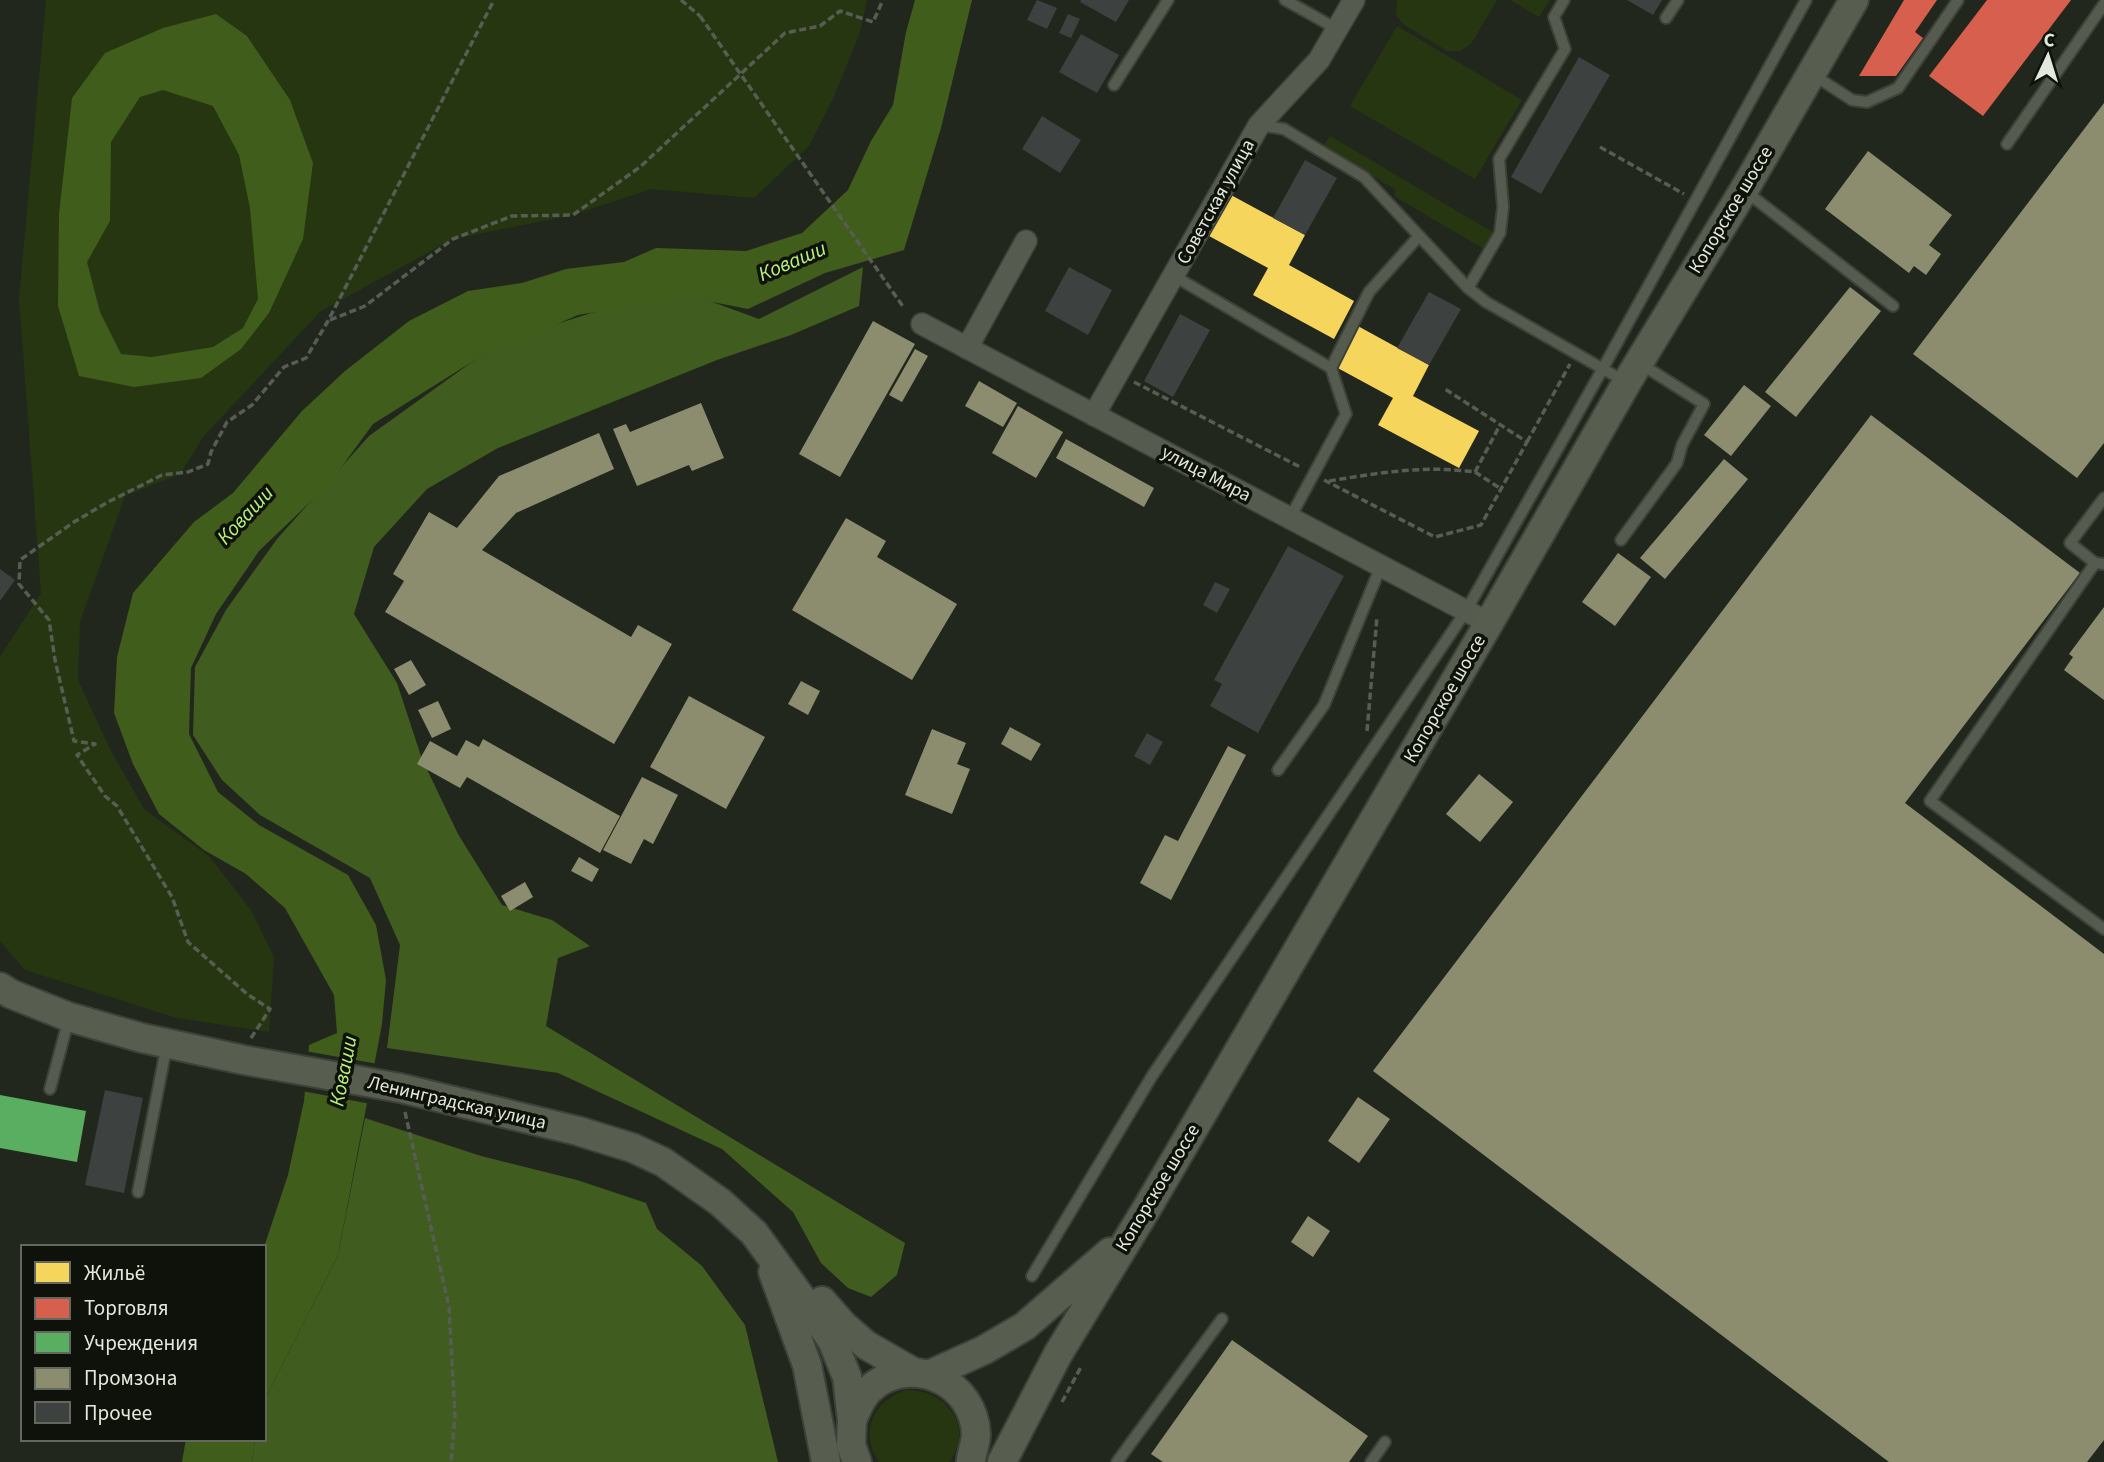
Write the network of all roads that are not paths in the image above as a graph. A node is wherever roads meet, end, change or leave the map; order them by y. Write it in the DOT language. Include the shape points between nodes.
graph roads {
  1 [pos="1168,0"];
  2 [pos="1285,0"];
  3 [pos="1353,0"];
  4 [pos="1564,0"];
  5 [pos="1678,0"];
  6 [pos="1806,0"];
  7 [pos="1854,0"];
  8 [pos="1958,0"];
  9 [pos="2104,4"];
  10 [pos="1666,18"];
  11 [pos="1337,29"];
  12 [pos="1812,74"];
  13 [pos="1114,85"];
  14 [pos="1259,125"];
  15 [pos="2007,144"];
  16 [pos="1744,190"];
  17 [pos="1419,236"];
  18 [pos="1026,241"];
  19 [pos="1174,276"];
  20 [pos="1468,288"];
  21 [pos="1894,306"];
  22 [pos="922,324"];
  23 [pos="967,348"];
  24 [pos="1331,368"];
  25 [pos="1623,372"];
  26 [pos="1094,415"];
  27 [pos="2104,498"];
  28 [pos="1290,518"];
  29 [pos="1621,540"];
  30 [pos="2100,564"];
  31 [pos="1381,566"];
  32 [pos="1478,617"];
  33 [pos="1278,770"];
  34 [pos="2104,929"];
  35 [pos="0,987"];
  36 [pos="69,1017"];
  37 [pos="167,1044"];
  38 [pos="50,1089"];
  39 [pos="138,1192"];
  40 [pos="1131,1234"];
  41 [pos="765,1246"];
  42 [pos="1032,1276"];
  43 [pos="1222,1319"];
  44 [pos="922,1373"];
  45 [pos="1035,1397"];
  46 [pos="852,1420"];
  47 [pos="1385,1442"];
  48 [pos="1121,1460"];
  49 [pos="970,1461"];
  50 [pos="825,1462"];
  51 [pos="858,1462"];
  52 [pos="1002,1462"];
  53 [pos="1371,1462"];
  1 -- 13 [label="lane"];
  2 -- 11 [label="lane"];
  3 -- 11 [label="street, Советская улица"];
  4 -- 20 [label="lane" via="1554,17 1565,49 1500,159 1500,233"];
  5 -- 10 [label="lane"];
  6 -- 25 [label="lane" via="1695,200"];
  7 -- 12 [label="main road, Копорское шоссе"];
  8 -- 12 [label="lane" via="1898,88 1867,102 1852,100"];
  9 -- 15 [label="lane"];
  11 -- 14 [label="street, Советская улица" via="1319,60"];
  12 -- 16 [label="main road, Копорское шоссе"];
  14 -- 17 [label="lane" via="1284,129 1364,177"];
  14 -- 19 [label="street, Советская улица"];
  16 -- 21 [label="lane"];
  16 -- 25 [label="main road, Копорское шоссе"];
  17 -- 20 [label="lane"];
  17 -- 24 [label="lane" via="1369,292"];
  18 -- 23 [label="street"];
  19 -- 24 [label="lane"];
  19 -- 26 [label="street, Советская улица"];
  20 -- 25 [label="lane" via="1575,354"];
  22 -- 23 [label="street, улица Мира"];
  23 -- 26 [label="street, улица Мира"];
  24 -- 28 [label="lane" via="1346,414"];
  25 -- 29 [label="lane" via="1704,404 1677,463"];
  25 -- 32 [label="main road, Копорское шоссе"];
  26 -- 28 [label="street, улица Мира"];
  27 -- 30 [label="lane" via="2070,543"];
  28 -- 31 [label="street, улица Мира"];
  30 -- 34 [label="lane" via="1930,801"];
  31 -- 32 [label="street, улица Мира"];
  31 -- 33 [label="lane" via="1324,705"];
  32 -- 40 [label="main road, Копорское шоссе"];
  32 -- 42 [label="lane" via="1152,1076"];
  35 -- 36 [label="main road, Ленинградская улица"];
  36 -- 37 [label="main road, Ленинградская улица"];
  36 -- 38 [label="lane"];
  37 -- 39 [label="lane"];
  37 -- 41 [label="main road, Ленинградская улица" via="246,1052 402,1097 578,1131 633,1148 663,1162 720,1202"];
  40 -- 44 [label="main road" via="1025,1326 984,1350"];
  40 -- 45 [label="main road, Копорское шоссе"];
  41 -- 44 [label="main road" via="797,1271 866,1345"];
  41 -- 46 [label="main road" via="832,1340 847,1377"];
  41 -- 50 [label="main road" via="807,1365"];
  43 -- 48 [label="lane"];
  44 -- 46 [label="main road" via="892,1375 874,1385"];
  44 -- 49 [label="main road" via="954,1387 970,1408 976,1434"];
  45 -- 49 [label="main road"];
  45 -- 52 [label="main road"];
  46 -- 51 [label="main road" via="851,1445"];
  47 -- 53 [label="lane"];
}
